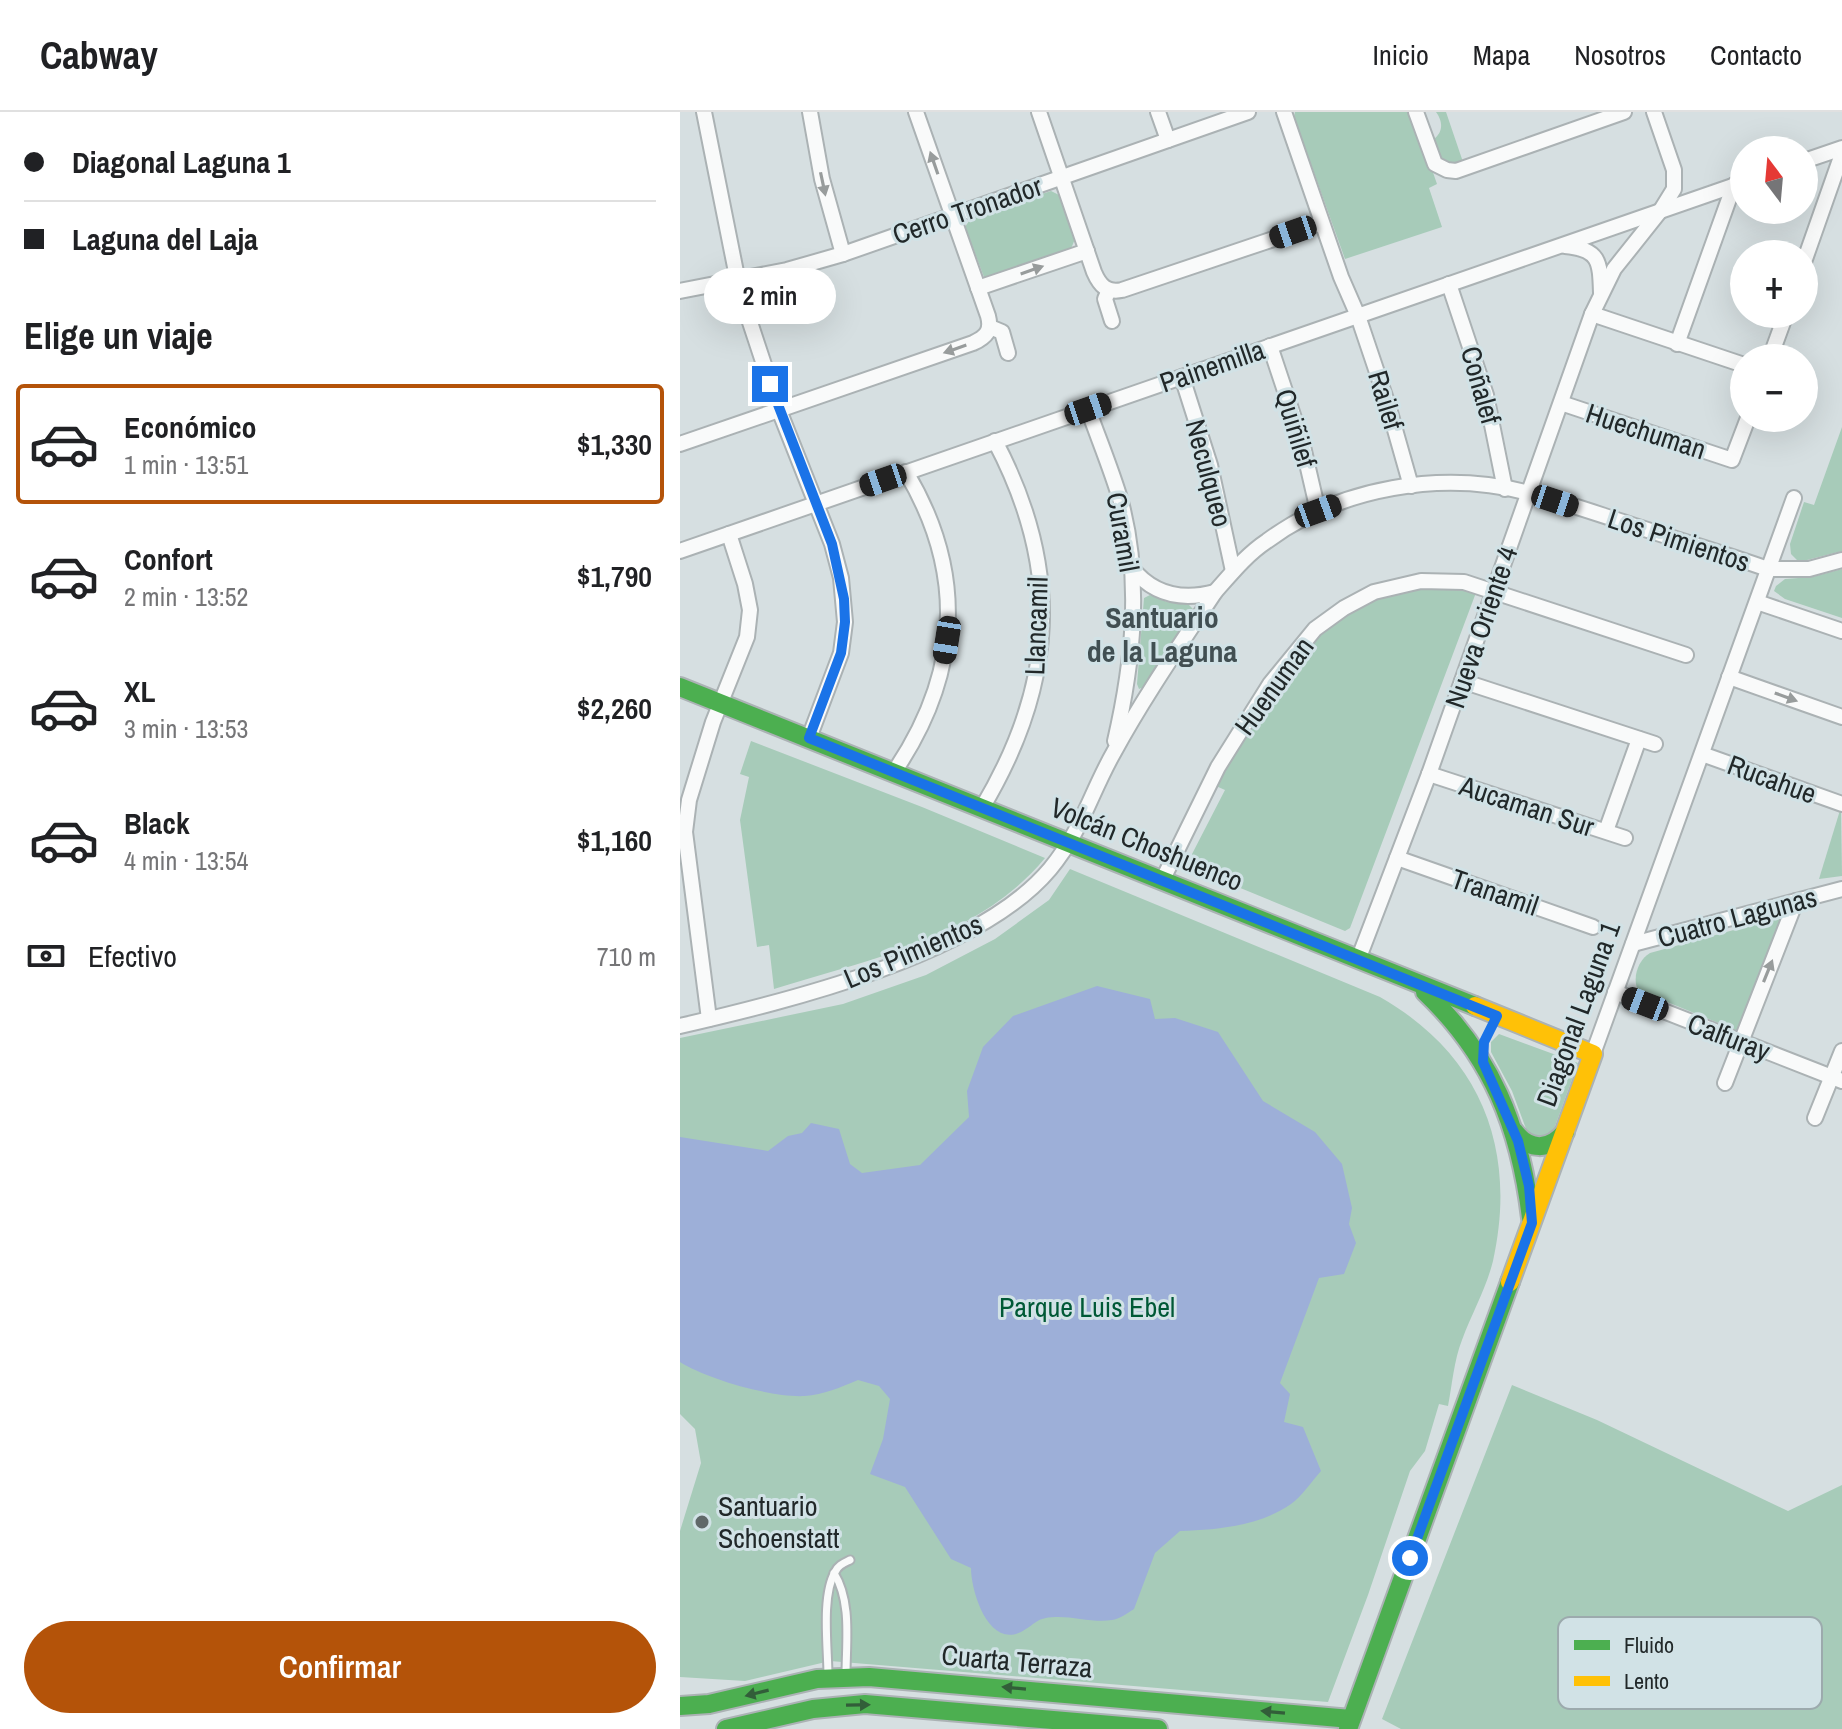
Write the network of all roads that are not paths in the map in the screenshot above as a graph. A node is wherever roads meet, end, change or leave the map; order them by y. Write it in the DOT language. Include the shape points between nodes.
graph roads {
  1 [pos="704,112"];
  2 [pos="810,112"];
  3 [pos="916,112"];
  4 [pos="1039,112"];
  5 [pos="1158,112"];
  6 [pos="1248,112"];
  7 [pos="1284,112"];
  8 [pos="1416,112"];
  9 [pos="1624,112"];
  10 [pos="1654,112"];
  11 [pos="1168,140"];
  12 [pos="1842,148"];
  13 [pos="1842,154"];
  14 [pos="1818,156"];
  15 [pos="1061,177"];
  16 [pos="1730,186"];
  17 [pos="1730,206"];
  18 [pos="1661,210"];
  19 [pos="952,215"];
  20 [pos="1321,223"];
  21 [pos="1812,240"];
  22 [pos="1561,245"];
  23 [pos="1087,251"];
  24 [pos="843,254"];
  25 [pos="738,281"];
  26 [pos="1449,284"];
  27 [pos="978,288"];
  28 [pos="1109,290"];
  29 [pos="680,291"];
  30 [pos="1601,293"];
  31 [pos="1592,314"];
  32 [pos="1358,316"];
  33 [pos="1112,321"];
  34 [pos="990,327"];
  35 [pos="1677,344"];
  36 [pos="1270,346"];
  37 [pos="1008,353"];
  38 [pos="1730,361"];
  39 [pos="1182,377"];
  40 [pos="1561,403"];
  41 [pos="1088,409"];
  42 [pos="779,410"];
  43 [pos="1743,432"];
  44 [pos="995,441"];
  45 [pos="680,444"];
  46 [pos="906,472"];
  47 [pos="1411,486"];
  48 [pos="1505,489"];
  49 [pos="1527,492"];
  50 [pos="1794,498"];
  51 [pos="815,504"];
  52 [pos="1318,511"];
  53 [pos="729,534"];
  54 [pos="680,551"];
  55 [pos="1842,560"];
  56 [pos="1131,567"];
  57 [pos="1768,569"];
  58 [pos="1233,571"];
  59 [pos="1494,590"];
  60 [pos="1215,592"];
  61 [pos="1757,602"];
  62 [pos="1842,631"];
  63 [pos="1686,655"];
  64 [pos="1729,677"];
  65 [pos="1462,681"];
  66 [pos="680,687"];
  67 [pos="721,703"];
  68 [pos="1842,717"];
  69 [pos="809,738"];
  70 [pos="1639,739"];
  71 [pos="1655,744"];
  72 [pos="1113,753"];
  73 [pos="1702,754"];
  74 [pos="894,772"];
  75 [pos="1429,774"];
  76 [pos="684,798"];
  77 [pos="1842,804"];
  78 [pos="982,808"];
  79 [pos="1606,831"];
  80 [pos="683,832"];
  81 [pos="1625,838"];
  82 [pos="1070,844"];
  83 [pos="1397,858"];
  84 [pos="1162,881"];
  85 [pos="1842,889"];
  86 [pos="1796,901"];
  87 [pos="687,918"];
  88 [pos="1593,927"];
  89 [pos="1633,944"];
  90 [pos="1358,960"];
  91 [pos="1409,980"];
  92 [pos="1615,992"];
  93 [pos="709,1019"];
  94 [pos="680,1026"];
  95 [pos="1490,1027"];
  96 [pos="1740,1041"];
  97 [pos="1842,1051"];
  98 [pos="1593,1054"];
  99 [pos="1483,1062"];
  100 [pos="1837,1079"];
  101 [pos="1725,1083"];
  102 [pos="1815,1118"];
  103 [pos="1566,1129"];
  104 [pos="1514,1131"];
  105 [pos="1532,1223"];
  106 [pos="850,1560"];
  107 [pos="834,1573"];
  108 [pos="837,1677"];
  109 [pos="680,1706"];
  110 [pos="1350,1724"];
  111 [pos="726,1729"];
  112 [pos="1158,1729"];
  1 -- 25 [label="street"];
  2 -- 24 [label="street, one-way"];
  19 -- 3 [label="street, one-way"];
  4 -- 15 [label="street"];
  5 -- 11 [label="street"];
  6 -- 11 [label="street, Cerro Tronador"];
  7 -- 20 [label="street, Railef"];
  8 -- 9 [label="street" via="1435,164 1456,171"];
  10 -- 18 [label="street, Nueva Oriente 4" via="1675,177"];
  11 -- 15 [label="street, Cerro Tronador"];
  12 -- 14 [label="street"];
  13 -- 21 [label="street"];
  15 -- 19 [label="street, Cerro Tronador"];
  15 -- 23 [label="street"];
  16 -- 18 [label="street, Painemilla"];
  17 -- 35 [label="street"];
  18 -- 22 [label="street, Painemilla"];
  18 -- 30 [label="street, Nueva Oriente 4"];
  19 -- 24 [label="street, Cerro Tronador"];
  19 -- 27 [label="street"];
  20 -- 28 [label="street"];
  20 -- 32 [label="street, Railef"];
  22 -- 26 [label="street, Painemilla"];
  22 -- 30 [label="street" via="1595,256"];
  27 -- 23 [label="street, one-way"];
  23 -- 28 [label="street" via="1098,282"];
  24 -- 25 [label="street, Cerro Tronador"];
  25 -- 29 [label="street, Cerro Tronador"];
  25 -- 42 [label="street"];
  26 -- 32 [label="street, Painemilla"];
  26 -- 48 [label="street, Coñalef" via="1486,395"];
  27 -- 34 [label="street"];
  28 -- 33 [label="street" via="1105,299"];
  30 -- 31 [label="street, Nueva Oriente 4"];
  31 -- 35 [label="street"];
  31 -- 40 [label="street, Nueva Oriente 4"];
  32 -- 36 [label="street, Painemilla"];
  32 -- 47 [label="street, Railef"];
  34 -- 37 [label="street" via="1002,332"];
  34 -- 42 [label="street, one-way" via="973,343"];
  35 -- 38 [label="street"];
  36 -- 39 [label="street, Painemilla"];
  36 -- 52 [label="street, Quiñilef"];
  39 -- 41 [label="street, Painemilla"];
  39 -- 58 [label="street, Neculqueo" via="1210,465"];
  40 -- 43 [label="street, Huechuman" via="1732,460"];
  40 -- 49 [label="street, Nueva Oriente 4"];
  41 -- 44 [label="street, Painemilla"];
  41 -- 56 [label="street, Curamil" via="1121,505"];
  42 -- 45 [label="street"];
  42 -- 51 [label="street"];
  44 -- 46 [label="street, Painemilla"];
  44 -- 78 [label="street, Llancamil" via="1035,544 1042,624 1036,679 1021,732"];
  46 -- 51 [label="street, Painemilla"];
  46 -- 74 [label="street" via="935,532 948,617 944,663 930,708"];
  47 -- 48 [label="street, Los Pimientos"];
  47 -- 52 [label="street, Los Pimientos"];
  48 -- 49 [label="street, Los Pimientos"];
  49 -- 57 [label="street, Los Pimientos"];
  49 -- 59 [label="street, Nueva Oriente 4"];
  50 -- 57 [label="street, Diagonal Laguna 1"];
  51 -- 53 [label="street, Painemilla"];
  51 -- 69 [label="street" via="841,578 845,622 835,673"];
  52 -- 58 [label="street, Los Pimientos" via="1266,541"];
  53 -- 54 [label="street, Painemilla"];
  53 -- 67 [label="street" via="750,610 747,637"];
  55 -- 57 [label="street, Los Pimientos" via="1809,569"];
  56 -- 60 [label="street" via="1148,585 1170,595"];
  56 -- 72 [label="street, Curamil" via="1132,651"];
  57 -- 61 [label="street, Diagonal Laguna 1"];
  58 -- 60 [label="street, Los Pimientos"];
  59 -- 63 [label="street, Huenuman"];
  59 -- 65 [label="street, Nueva Oriente 4"];
  59 -- 84 [label="street, Huenuman" via="1450,580 1401,584 1360,598 1315,629 1270,684 1218,767"];
  60 -- 72 [label="street, Los Pimientos"];
  61 -- 62 [label="street"];
  61 -- 64 [label="street, Diagonal Laguna 1"];
  64 -- 68 [label="street, one-way"];
  64 -- 73 [label="street, Diagonal Laguna 1"];
  65 -- 70 [label="street"];
  65 -- 75 [label="street, Nueva Oriente 4"];
  66 -- 67 [label="street, Volcán Choshuenco"];
  67 -- 69 [label="street, Volcán Choshuenco"];
  67 -- 76 [label="street"];
  69 -- 74 [label="street, Volcán Choshuenco"];
  70 -- 71 [label="street"];
  70 -- 79 [label="street"];
  72 -- 82 [label="street, Los Pimientos"];
  73 -- 77 [label="street, Rucahue"];
  73 -- 89 [label="street, Diagonal Laguna 1"];
  74 -- 78 [label="street, Volcán Choshuenco"];
  75 -- 79 [label="street, Aucaman Sur"];
  75 -- 83 [label="street, Nueva Oriente 4"];
  76 -- 80 [label="street"];
  78 -- 82 [label="street, Volcán Choshuenco"];
  79 -- 81 [label="street, Aucaman Sur"];
  80 -- 87 [label="street"];
  82 -- 84 [label="street, Volcán Choshuenco"];
  82 -- 93 [label="street, Los Pimientos" via="1032,888 962,934 827,987"];
  83 -- 88 [label="street, Tranamil"];
  83 -- 90 [label="street, Nueva Oriente 4"];
  84 -- 90 [label="street, Volcán Choshuenco"];
  85 -- 86 [label="street, Cuatro Lagunas"];
  86 -- 89 [label="street, Cuatro Lagunas"];
  96 -- 86 [label="street, one-way"];
  87 -- 93 [label="street"];
  89 -- 92 [label="street, Diagonal Laguna 1"];
  90 -- 91 [label="street, Volcán Choshuenco"];
  91 -- 95 [label="street, Volcán Choshuenco"];
  91 -- 99 [label="street" via="1455,1022"];
  92 -- 96 [label="street, Calfuray"];
  92 -- 98 [label="street, Diagonal Laguna 1"];
  93 -- 94 [label="street, Los Pimientos"];
  95 -- 98 [label="street, Volcán Choshuenco"];
  95 -- 99 [label="street"];
  96 -- 100 [label="street, Calfuray"];
  96 -- 101 [label="street"];
  97 -- 100 [label="street"];
  98 -- 103 [label="street, Diagonal Laguna 1"];
  99 -- 104 [label="street"];
  100 -- 102 [label="street"];
  103 -- 104 [label="street" via="1558,1141 1538,1148 1524,1143"];
  103 -- 105 [label="street, Diagonal Laguna 1"];
  104 -- 105 [label="street" via="1529,1186"];
  105 -- 110 [label="street, Diagonal Laguna 1"];
  106 -- 107 [label="lane"];
  107 -- 108 [label="lane" via="828,1612"];
  107 -- 108 [label="lane" via="846,1609"];
  108 -- 109 [label="street, Cuarta Terraza, one-way"];
  110 -- 108 [label="street, Cuarta Terraza, one-way" via="933,1681"];
  111 -- 112 [label="street, Cuarta Terraza, one-way" via="813,1709 865,1704"];
}
